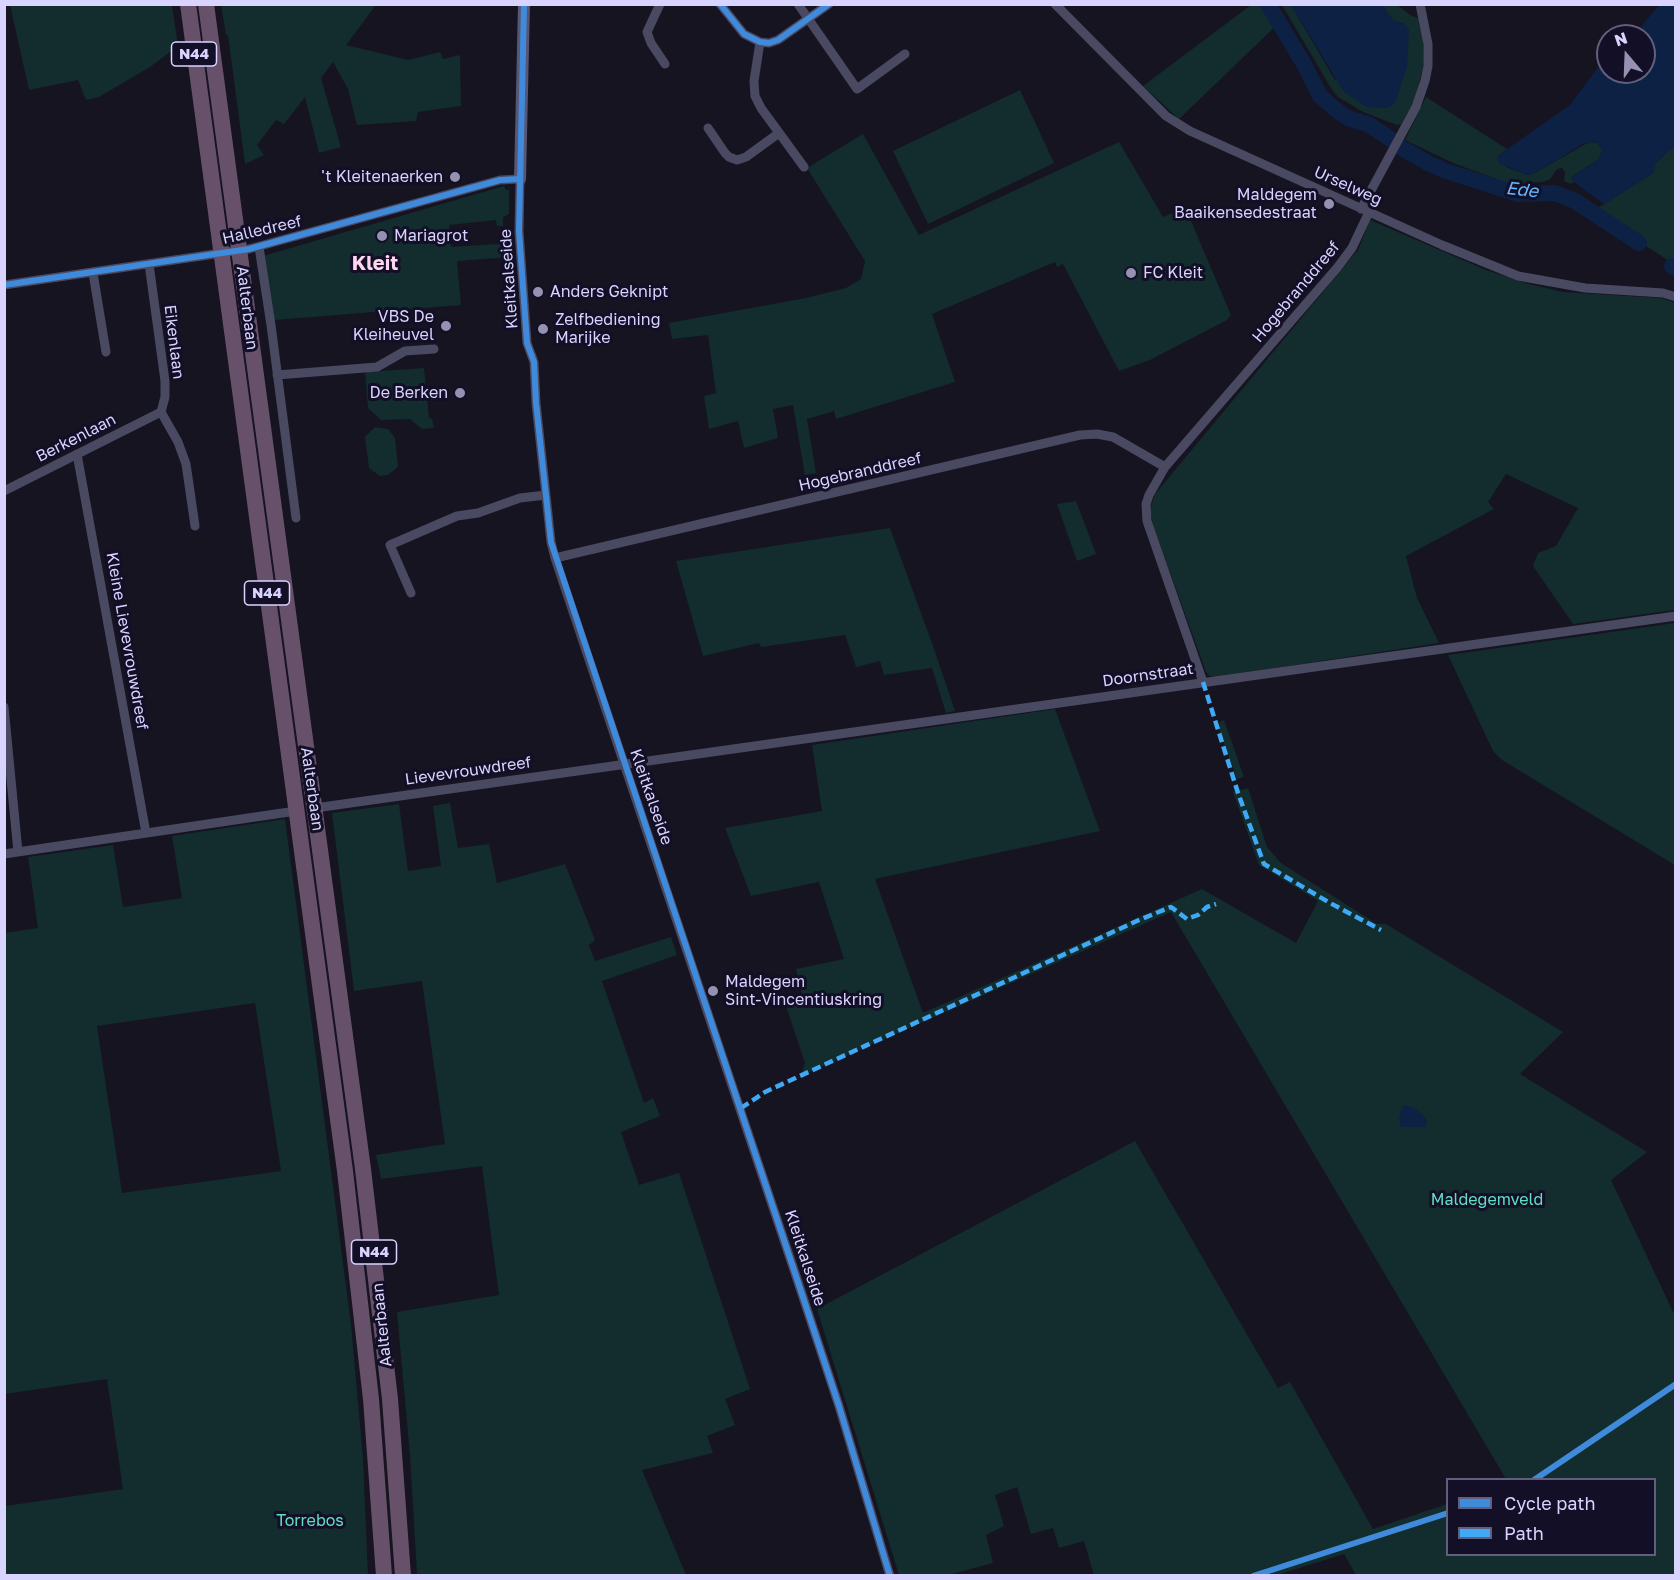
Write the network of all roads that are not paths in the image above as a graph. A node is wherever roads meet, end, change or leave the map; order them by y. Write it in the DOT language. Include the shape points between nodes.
graph roads {
  1 [pos="188,4"];
  2 [pos="206,4"];
  3 [pos="524,4"];
  4 [pos="660,4"];
  5 [pos="720,4"];
  6 [pos="798,4"];
  7 [pos="829,4"];
  8 [pos="1055,4"];
  9 [pos="1420,4"];
  10 [pos="808,19"];
  11 [pos="760,42"];
  12 [pos="905,54"];
  13 [pos="665,64"];
  14 [pos="708,128"];
  15 [pos="780,133"];
  16 [pos="804,166"];
  17 [pos="520,179"];
  18 [pos="1365,210"];
  19 [pos="259,247"];
  20 [pos="240,251"];
  21 [pos="221,253"];
  22 [pos="149,264"];
  23 [pos="93,273"];
  24 [pos="4,285"];
  25 [pos="1676,297"];
  26 [pos="434,349"];
  27 [pos="106,352"];
  28 [pos="277,375"];
  29 [pos="161,412"];
  30 [pos="77,454"];
  31 [pos="1165,467"];
  32 [pos="4,491"];
  33 [pos="546,495"];
  34 [pos="296,518"];
  35 [pos="195,526"];
  36 [pos="555,558"];
  37 [pos="411,593"];
  38 [pos="1676,616"];
  39 [pos="1203,682"];
  40 [pos="4,707"];
  41 [pos="626,764"];
  42 [pos="315,808"];
  43 [pos="296,811"];
  44 [pos="146,834"];
  45 [pos="18,852"];
  46 [pos="4,854"];
  47 [pos="384,1575"];
  48 [pos="403,1575"];
  49 [pos="890,1575"];
  1 -- 21 [label="highway, Aalterbaan / N44"];
  2 -- 20 [label="highway, Aalterbaan / N44"];
  3 -- 17 [label="street, Kleitkalseide"];
  4 -- 13 [label="street" via="647,32"];
  5 -- 11 [label="street" via="744,34"];
  6 -- 10 [label="street"];
  7 -- 10 [label="street"];
  8 -- 18 [label="street, Urselweg" via="1166,116 1190,131"];
  9 -- 18 [label="street, Hogebranddreef" via="1428,44 1425,81"];
  10 -- 11 [label="street" via="778,40"];
  10 -- 12 [label="street" via="857,88"];
  11 -- 15 [label="street" via="755,96"];
  14 -- 15 [label="street" via="725,153 736,160"];
  15 -- 16 [label="street"];
  17 -- 19 [label="street, Halledreef" via="500,180"];
  17 -- 33 [label="street, Kleitkalseide" via="519,231 526,332 534,362"];
  18 -- 25 [label="street, Urselweg" via="1518,276"];
  18 -- 31 [label="street, Hogebranddreef" via="1353,248"];
  19 -- 20 [label="street, Halledreef"];
  19 -- 28 [label="street, Aalterbaan"];
  20 -- 21 [label="street, Halledreef"];
  20 -- 42 [label="highway, Aalterbaan / N44"];
  21 -- 22 [label="street, Halledreef"];
  21 -- 43 [label="highway, Aalterbaan / N44"];
  22 -- 23 [label="street, Halledreef"];
  22 -- 29 [label="street, Eikenlaan" via="165,381"];
  23 -- 24 [label="street, Halledreef"];
  23 -- 27 [label="street"];
  26 -- 28 [label="street" via="405,351 377,367"];
  28 -- 34 [label="street, Aalterbaan"];
  29 -- 30 [label="street, Berkenlaan"];
  29 -- 35 [label="street" via="186,464"];
  30 -- 32 [label="street, Berkenlaan"];
  30 -- 44 [label="street, Kleine Lievevrouwdreef"];
  31 -- 36 [label="street, Hogebranddreef" via="1113,437 1080,435"];
  31 -- 39 [label="street, Hogebranddreef" via="1149,495 1147,521"];
  33 -- 36 [label="street, Kleitkalseide"];
  33 -- 37 [label="street" via="520,498 457,516 390,545"];
  36 -- 41 [label="street, Kleitkalseide"];
  38 -- 39 [label="street, Doornstraat"];
  39 -- 41 [label="street, Doornstraat"];
  40 -- 45 [label="street"];
  41 -- 42 [label="street, Lievevrouwdreef"];
  41 -- 49 [label="street, Kleitkalseide" via="836,1395"];
  42 -- 48 [label="highway, Aalterbaan / N44" via="383,1330"];
  43 -- 44 [label="street"];
  43 -- 47 [label="highway, Aalterbaan / N44" via="364,1329"];
  44 -- 45 [label="street"];
  45 -- 46 [label="street"];
}
